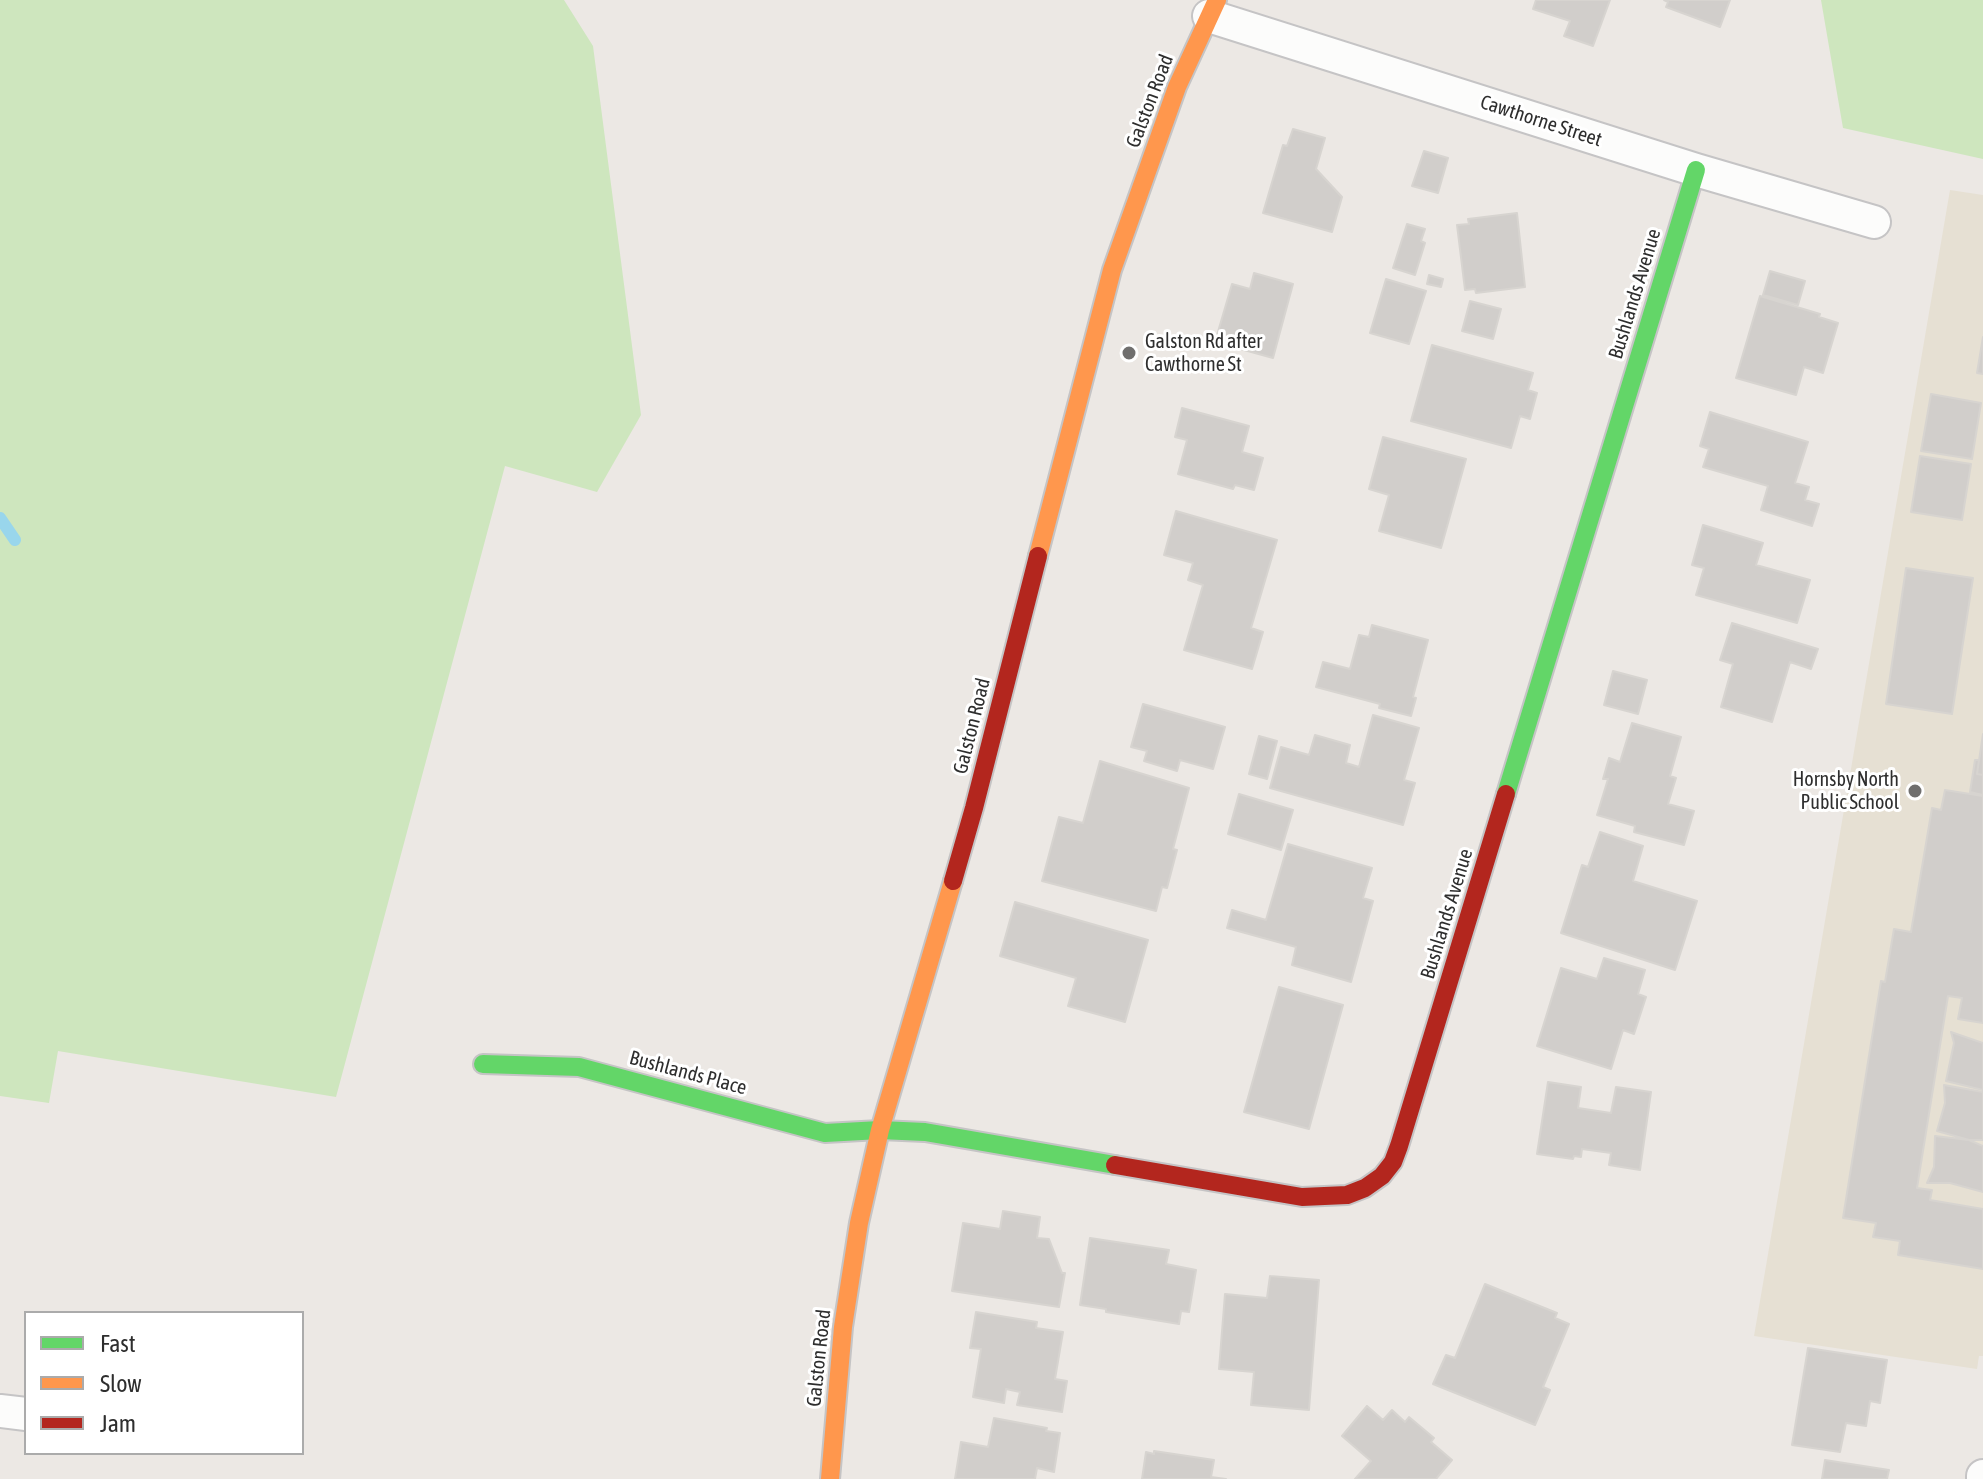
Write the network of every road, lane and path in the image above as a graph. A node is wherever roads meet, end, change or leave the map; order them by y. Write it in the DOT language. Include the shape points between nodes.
graph roads {
  1 [pos="1213,8"];
  2 [pos="1696,170"];
  3 [pos="1874,222"];
  4 [pos="483,1064"];
  5 [pos="880,1130"];
  6 [pos="0,1411"];
  7 [pos="24,1414"];
  8 [pos="830,1479"];
  1 -- 2 [label="street, Cawthorne Street"];
  1 -- 5 [label="street, Galston Road" via="1177,87 1112,270 974,808"];
  2 -- 3 [label="street, Cawthorne Street"];
  2 -- 5 [label="street, Bushlands Avenue" via="1399,1146 1382,1176 1347,1195 1302,1197 925,1132"];
  4 -- 5 [label="street, Bushlands Place" via="579,1067 825,1133"];
  5 -- 8 [label="street, Galston Road" via="843,1327"];
  6 -- 7 [label="street"];
}
